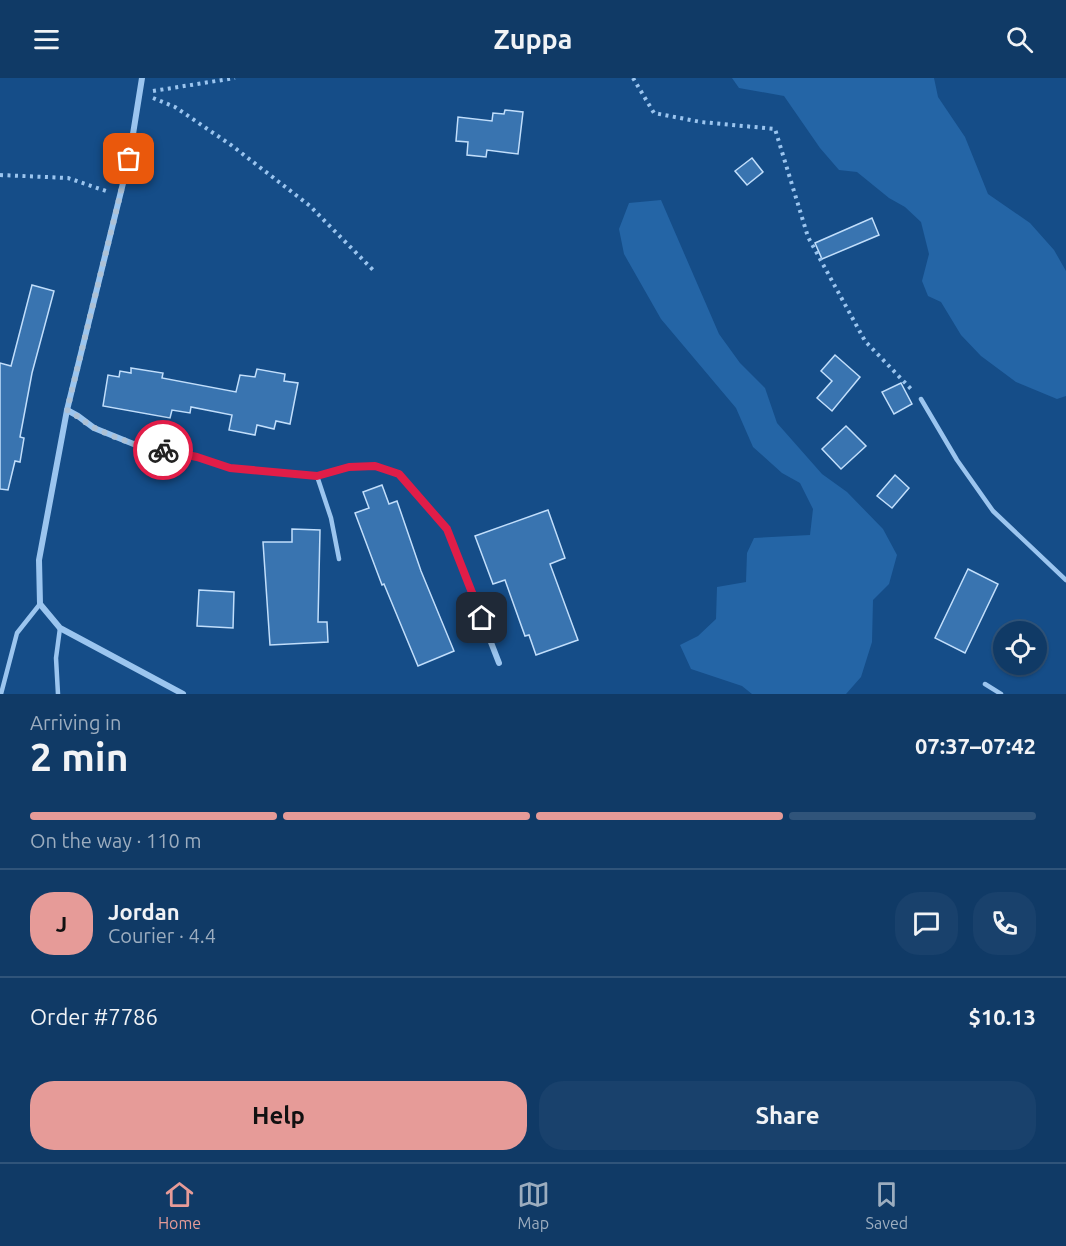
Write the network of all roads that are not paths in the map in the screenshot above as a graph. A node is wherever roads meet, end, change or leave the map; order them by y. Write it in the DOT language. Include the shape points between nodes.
graph roads {
  1 [pos="142,78"];
  2 [pos="921,399"];
  3 [pos="67,410"];
  4 [pos="317,476"];
  5 [pos="339,560"];
  6 [pos="1066,580"];
  7 [pos="40,604"];
  8 [pos="60,628"];
  9 [pos="499,663"];
  10 [pos="985,684"];
  11 [pos="1,694"];
  12 [pos="58,694"];
  13 [pos="183,694"];
  14 [pos="1001,694"];
  1 -- 3 [label="street" via="121,196"];
  2 -- 6 [label="lane" via="993,511"];
  3 -- 4 [label="street" via="94,428 135,445 230,468"];
  3 -- 7 [label="street" via="39,560"];
  4 -- 5 [label="lane"];
  4 -- 9 [label="street" via="349,467 375,466 399,474 447,529"];
  7 -- 8 [label="street"];
  7 -- 11 [label="lane" via="17,633"];
  8 -- 12 [label="lane" via="56,658"];
  8 -- 13 [label="street"];
  10 -- 14 [label="lane"];
}
